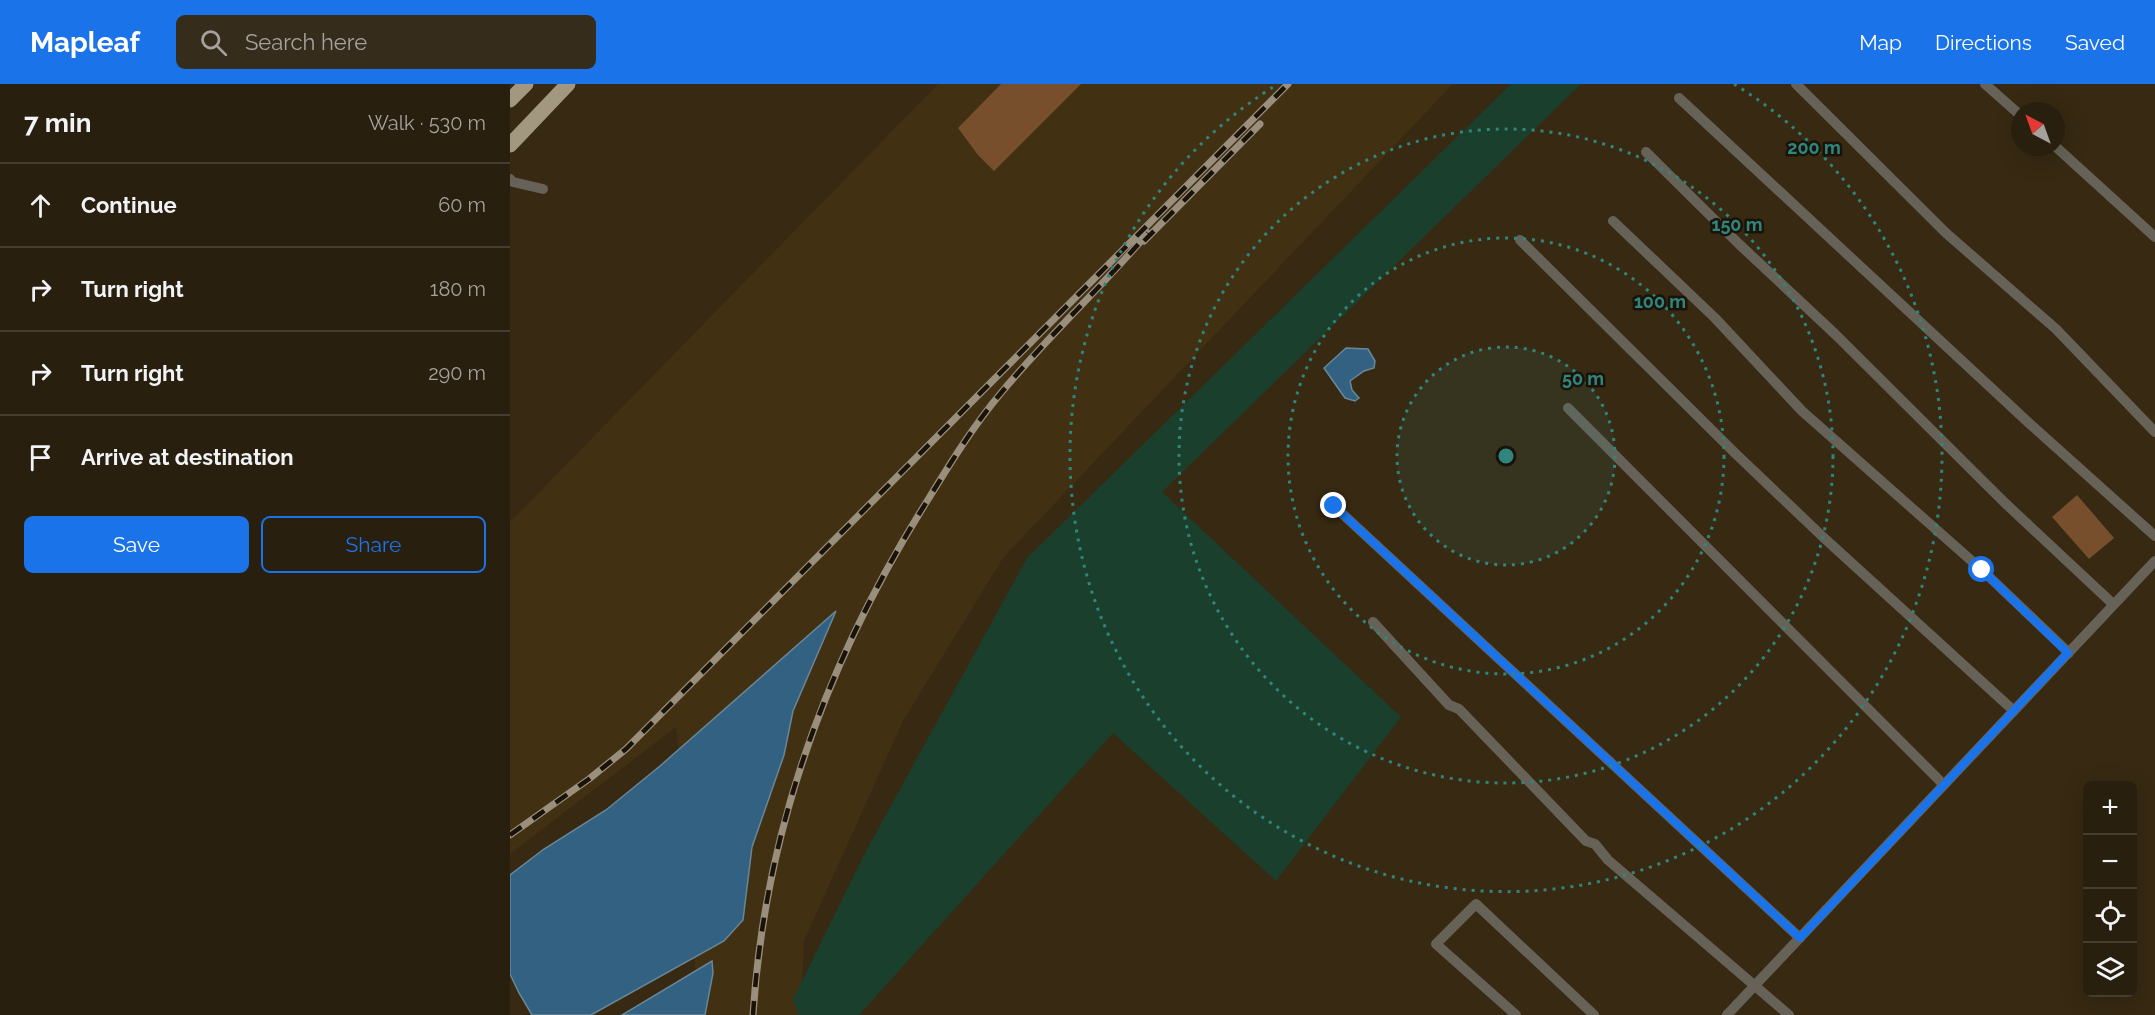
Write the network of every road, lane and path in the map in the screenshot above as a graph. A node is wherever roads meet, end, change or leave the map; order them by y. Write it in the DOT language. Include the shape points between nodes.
graph roads {
  1 [pos="526,84"];
  2 [pos="568,84"];
  3 [pos="1796,84"];
  4 [pos="1985,84"];
  5 [pos="1679,98"];
  6 [pos="510,100"];
  7 [pos="2011,107"];
  8 [pos="510,145"];
  9 [pos="1646,152"];
  10 [pos="2065,155"];
  11 [pos="510,179"];
  12 [pos="543,189"];
  13 [pos="1613,221"];
  14 [pos="2155,237"];
  15 [pos="1520,240"];
  16 [pos="1568,408"];
  17 [pos="2155,432"];
  18 [pos="1334,506"];
  19 [pos="2155,536"];
  20 [pos="2153,563"];
  21 [pos="2155,577"];
  22 [pos="2113,604"];
  23 [pos="1374,622"];
  24 [pos="2068,653"];
  25 [pos="2014,711"];
  26 [pos="1944,784"];
  27 [pos="1800,938"];
  28 [pos="1756,985"];
  29 [pos="1516,1015"];
  30 [pos="1594,1015"];
  31 [pos="1727,1015"];
  32 [pos="1789,1015"];
  1 -- 6 [label="main road"];
  2 -- 8 [label="main road"];
  3 -- 17 [label="street" via="1947,233 2056,329"];
  4 -- 7 [label="street"];
  5 -- 19 [label="street"];
  9 -- 22 [label="street"];
  10 -- 14 [label="street"];
  11 -- 12 [label="street"];
  13 -- 24 [label="street" via="1715,318 1802,411 1982,570"];
  15 -- 25 [label="street" via="1737,456"];
  16 -- 26 [label="street"];
  18 -- 27 [label="street"];
  20 -- 21 [label="street"];
  20 -- 22 [label="street"];
  22 -- 24 [label="street"];
  23 -- 28 [label="street" via="1449,705 1459,709 1586,841 1595,844"];
  24 -- 25 [label="street"];
  25 -- 26 [label="street"];
  26 -- 27 [label="street"];
  27 -- 28 [label="street"];
  28 -- 31 [label="street"];
  28 -- 32 [label="street"];
  29 -- 30 [label="street" via="1436,944 1476,904"];
}
